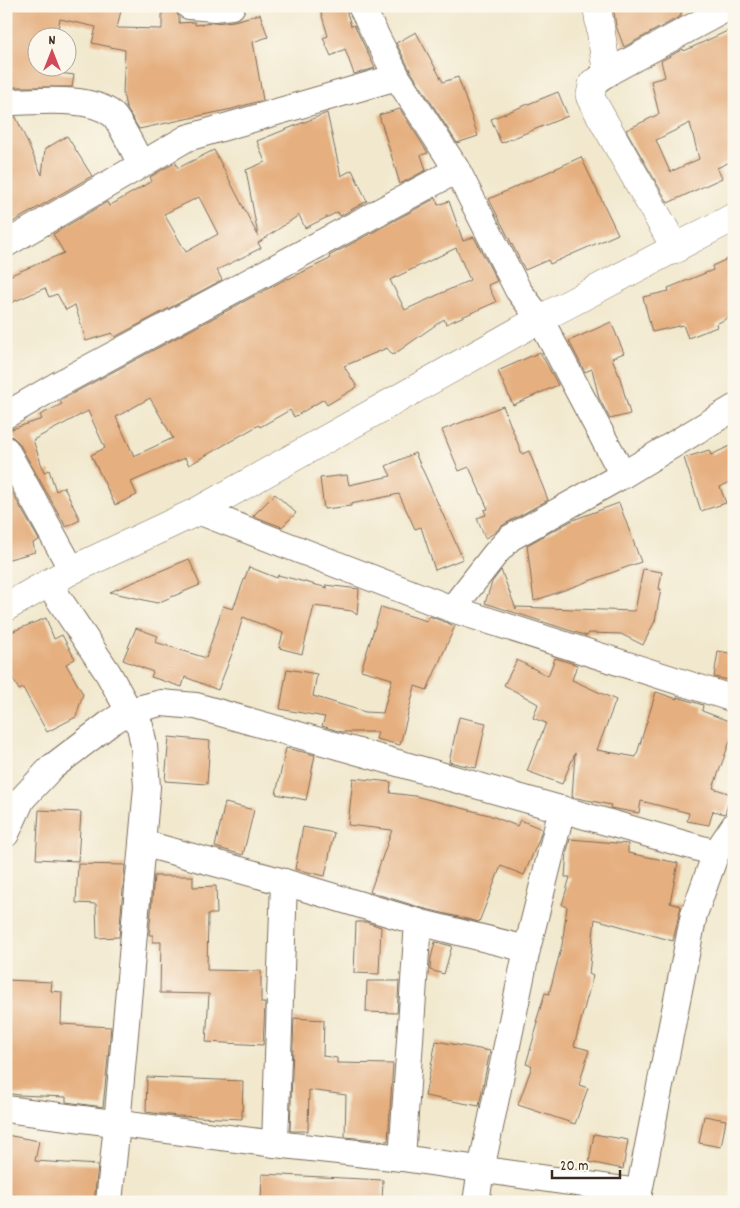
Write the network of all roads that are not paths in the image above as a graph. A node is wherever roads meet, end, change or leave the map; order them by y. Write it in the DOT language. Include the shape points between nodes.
graph roads {
  1 [pos="189,6"];
  2 [pos="232,6"];
  3 [pos="361,6"];
  4 [pos="597,6"];
  5 [pos="731,6"];
  6 [pos="397,77"];
  7 [pos="600,78"];
  8 [pos="6,102"];
  9 [pos="141,164"];
  10 [pos="457,170"];
  11 [pos="734,217"];
  12 [pos="6,244"];
  13 [pos="676,249"];
  14 [pos="540,319"];
  15 [pos="734,408"];
  16 [pos="6,415"];
  17 [pos="6,450"];
  18 [pos="623,475"];
  19 [pos="198,511"];
  20 [pos="72,570"];
  21 [pos="48,584"];
  22 [pos="6,607"];
  23 [pos="452,609"];
  24 [pos="734,698"];
  25 [pos="129,711"];
  26 [pos="562,809"];
  27 [pos="734,826"];
  28 [pos="6,834"];
  29 [pos="142,843"];
  30 [pos="716,853"];
  31 [pos="284,882"];
  32 [pos="418,922"];
  33 [pos="527,949"];
  34 [pos="6,1109"];
  35 [pos="117,1124"];
  36 [pos="275,1144"];
  37 [pos="402,1158"];
  38 [pos="481,1170"];
  39 [pos="638,1197"];
  40 [pos="109,1202"];
  41 [pos="476,1202"];
  1 -- 2 [label="street"];
  3 -- 6 [label="street"];
  4 -- 7 [label="street"];
  5 -- 7 [label="street"];
  6 -- 9 [label="street" via="187,138"];
  6 -- 10 [label="street"];
  7 -- 13 [label="street" via="590,98"];
  8 -- 9 [label="street" via="94,105 113,114"];
  9 -- 12 [label="street"];
  10 -- 14 [label="street" via="518,290"];
  10 -- 16 [label="street"];
  11 -- 13 [label="street"];
  13 -- 14 [label="street"];
  14 -- 18 [label="street"];
  14 -- 19 [label="street"];
  15 -- 18 [label="street"];
  17 -- 20 [label="street"];
  18 -- 23 [label="street" via="510,538"];
  19 -- 20 [label="street"];
  19 -- 23 [label="street"];
  20 -- 21 [label="street"];
  21 -- 22 [label="street"];
  21 -- 25 [label="street" via="108,673"];
  23 -- 24 [label="street"];
  25 -- 26 [label="street" via="161,703 196,706"];
  25 -- 28 [label="street" via="51,768 22,799"];
  25 -- 29 [label="street" via="140,726 144,746 147,787"];
  26 -- 30 [label="street"];
  26 -- 33 [label="street"];
  27 -- 30 [label="street"];
  29 -- 31 [label="street"];
  29 -- 35 [label="street"];
  30 -- 39 [label="street" via="694,914"];
  31 -- 32 [label="street"];
  31 -- 36 [label="street"];
  32 -- 33 [label="street"];
  32 -- 37 [label="street"];
  33 -- 38 [label="street"];
  34 -- 35 [label="street"];
  35 -- 36 [label="street"];
  35 -- 40 [label="street"];
  36 -- 37 [label="street"];
  37 -- 38 [label="street"];
  38 -- 39 [label="street"];
  38 -- 41 [label="street"];
}
